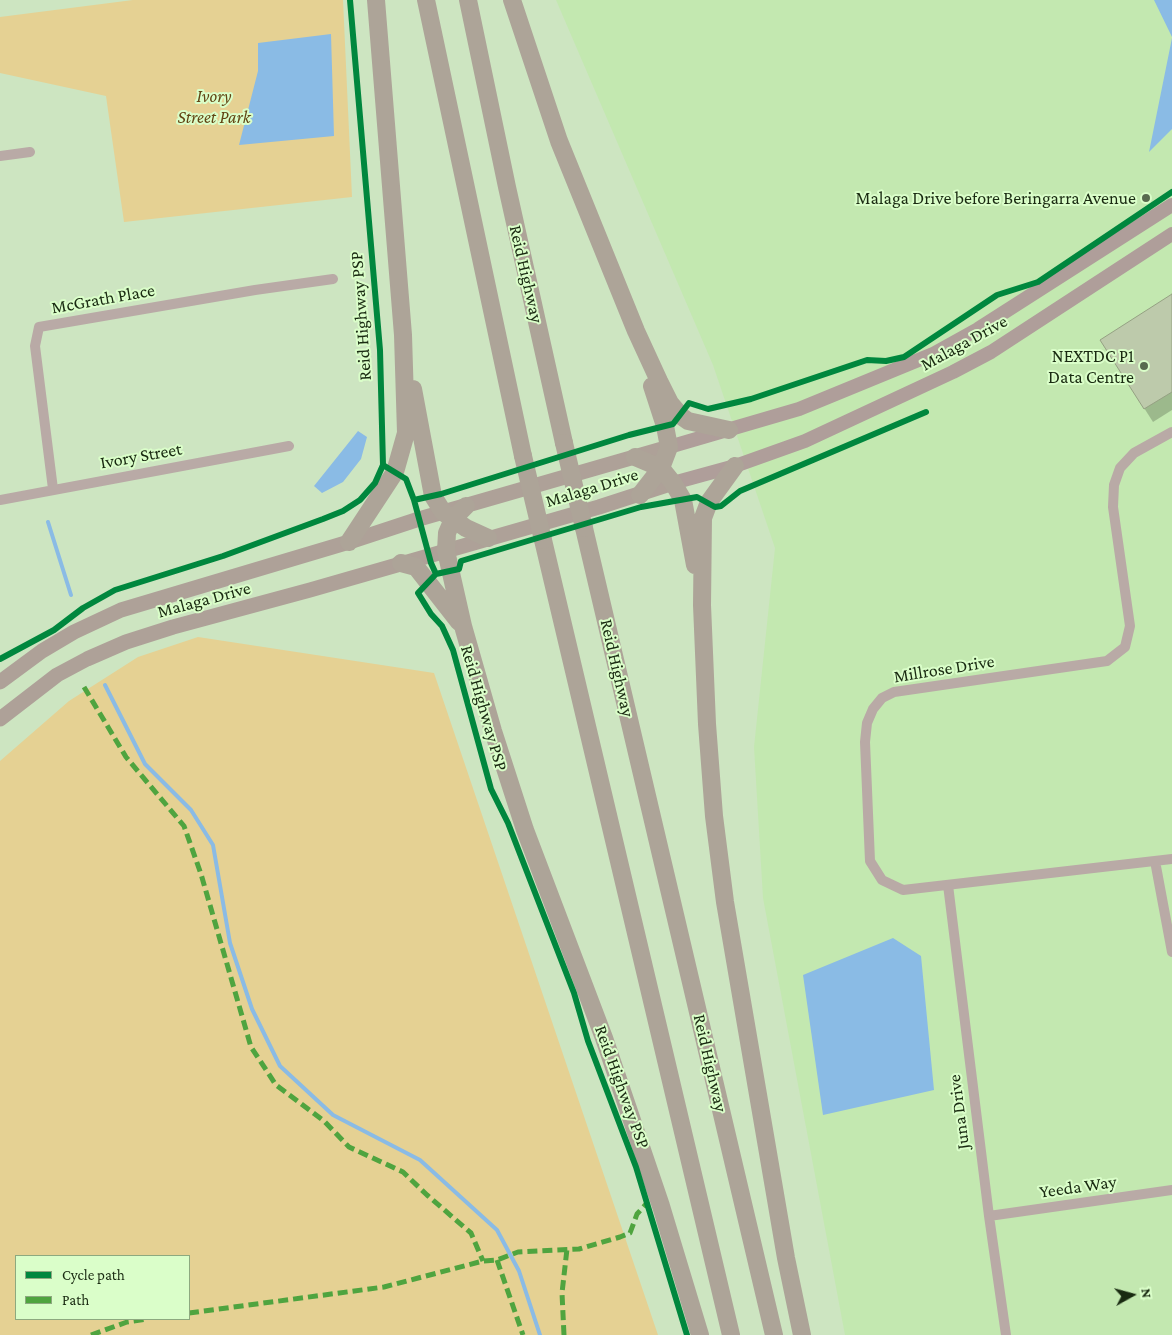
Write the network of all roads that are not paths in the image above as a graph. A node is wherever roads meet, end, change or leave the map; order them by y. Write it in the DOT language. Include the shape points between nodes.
graph roads {
  1 [pos="376,0"];
  2 [pos="426,0"];
  3 [pos="468,0"];
  4 [pos="512,0"];
  5 [pos="30,152"];
  6 [pos="0,156"];
  7 [pos="1172,205"];
  8 [pos="1172,234"];
  9 [pos="333,279"];
  10 [pos="636,331"];
  11 [pos="403,335"];
  12 [pos="729,430"];
  13 [pos="1172,432"];
  14 [pos="288,446"];
  15 [pos="669,447"];
  16 [pos="635,458"];
  17 [pos="736,466"];
  18 [pos="661,468"];
  19 [pos="673,483"];
  20 [pos="53,489"];
  21 [pos="640,494"];
  22 [pos="0,500"];
  23 [pos="466,506"];
  24 [pos="448,516"];
  25 [pos="488,538"];
  26 [pos="349,542"];
  27 [pos="446,551"];
  28 [pos="401,563"];
  29 [pos="702,605"];
  30 [pos="463,626"];
  31 [pos="0,682"];
  32 [pos="0,719"];
  33 [pos="1172,859"];
  34 [pos="1155,861"];
  35 [pos="948,885"];
  36 [pos="1172,952"];
  37 [pos="1172,1190"];
  38 [pos="989,1216"];
  39 [pos="700,1335"];
  40 [pos="732,1335"];
  41 [pos="774,1335"];
  42 [pos="802,1335"];
  43 [pos="1006,1335"];
  1 -- 11 [label="highway"];
  2 -- 40 [label="highway, bridge" via="523,456"];
  3 -- 41 [label="highway, Reid Highway, bridge" via="564,443"];
  4 -- 10 [label="highway" via="559,141"];
  5 -- 6 [label="street"];
  7 -- 12 [label="main road, Malaga Drive" via="978,329 933,354 800,410"];
  8 -- 17 [label="main road, Malaga Drive" via="991,352 805,441"];
  9 -- 20 [label="street, McGrath Place" via="39,327 35,346"];
  10 -- 12 [label="highway" via="670,403 681,416 688,421"];
  10 -- 15 [label="highway"];
  11 -- 24 [label="highway" via="433,496"];
  11 -- 26 [label="highway" via="406,433 400,456 388,486"];
  12 -- 15 [label="main road, Malaga Drive"];
  13 -- 35 [label="street, Millrose Drive" via="1134,453 1120,468 1114,485 1130,626 1125,647 1107,661 894,692 873,708 864,742 870,860 882,880 903,890"];
  14 -- 20 [label="street, Ivory Street"];
  15 -- 16 [label="main road, Malaga Drive"];
  15 -- 18 [label="highway"];
  16 -- 18 [label="highway"];
  16 -- 23 [label="main road, Malaga Drive"];
  17 -- 19 [label="main road, Malaga Drive"];
  17 -- 29 [label="highway" via="709,502 703,518"];
  18 -- 19 [label="highway"];
  18 -- 21 [label="highway"];
  19 -- 21 [label="main road, Malaga Drive"];
  19 -- 29 [label="highway" via="683,500"];
  20 -- 22 [label="street, Ivory Street"];
  21 -- 25 [label="main road, Malaga Drive"];
  23 -- 24 [label="highway"];
  24 -- 25 [label="highway"];
  24 -- 26 [label="main road, Malaga Drive"];
  24 -- 27 [label="highway"];
  25 -- 27 [label="main road, Malaga Drive"];
  26 -- 31 [label="main road, Malaga Drive" via="121,610 42,651"];
  27 -- 28 [label="main road, Malaga Drive"];
  27 -- 30 [label="highway"];
  28 -- 30 [label="highway" via="416,567"];
  28 -- 32 [label="main road, Malaga Drive" via="126,642 57,675"];
  29 -- 42 [label="highway" via="714,816 725,902"];
  30 -- 39 [label="highway" via="524,830 604,1038 661,1206"];
  33 -- 34 [label="street, Millrose Drive"];
  34 -- 35 [label="street, Millrose Drive"];
  34 -- 36 [label="street"];
  35 -- 38 [label="street, Juna Drive"];
  37 -- 38 [label="street, Yeeda Way"];
  38 -- 43 [label="street, Juna Drive"];
}
